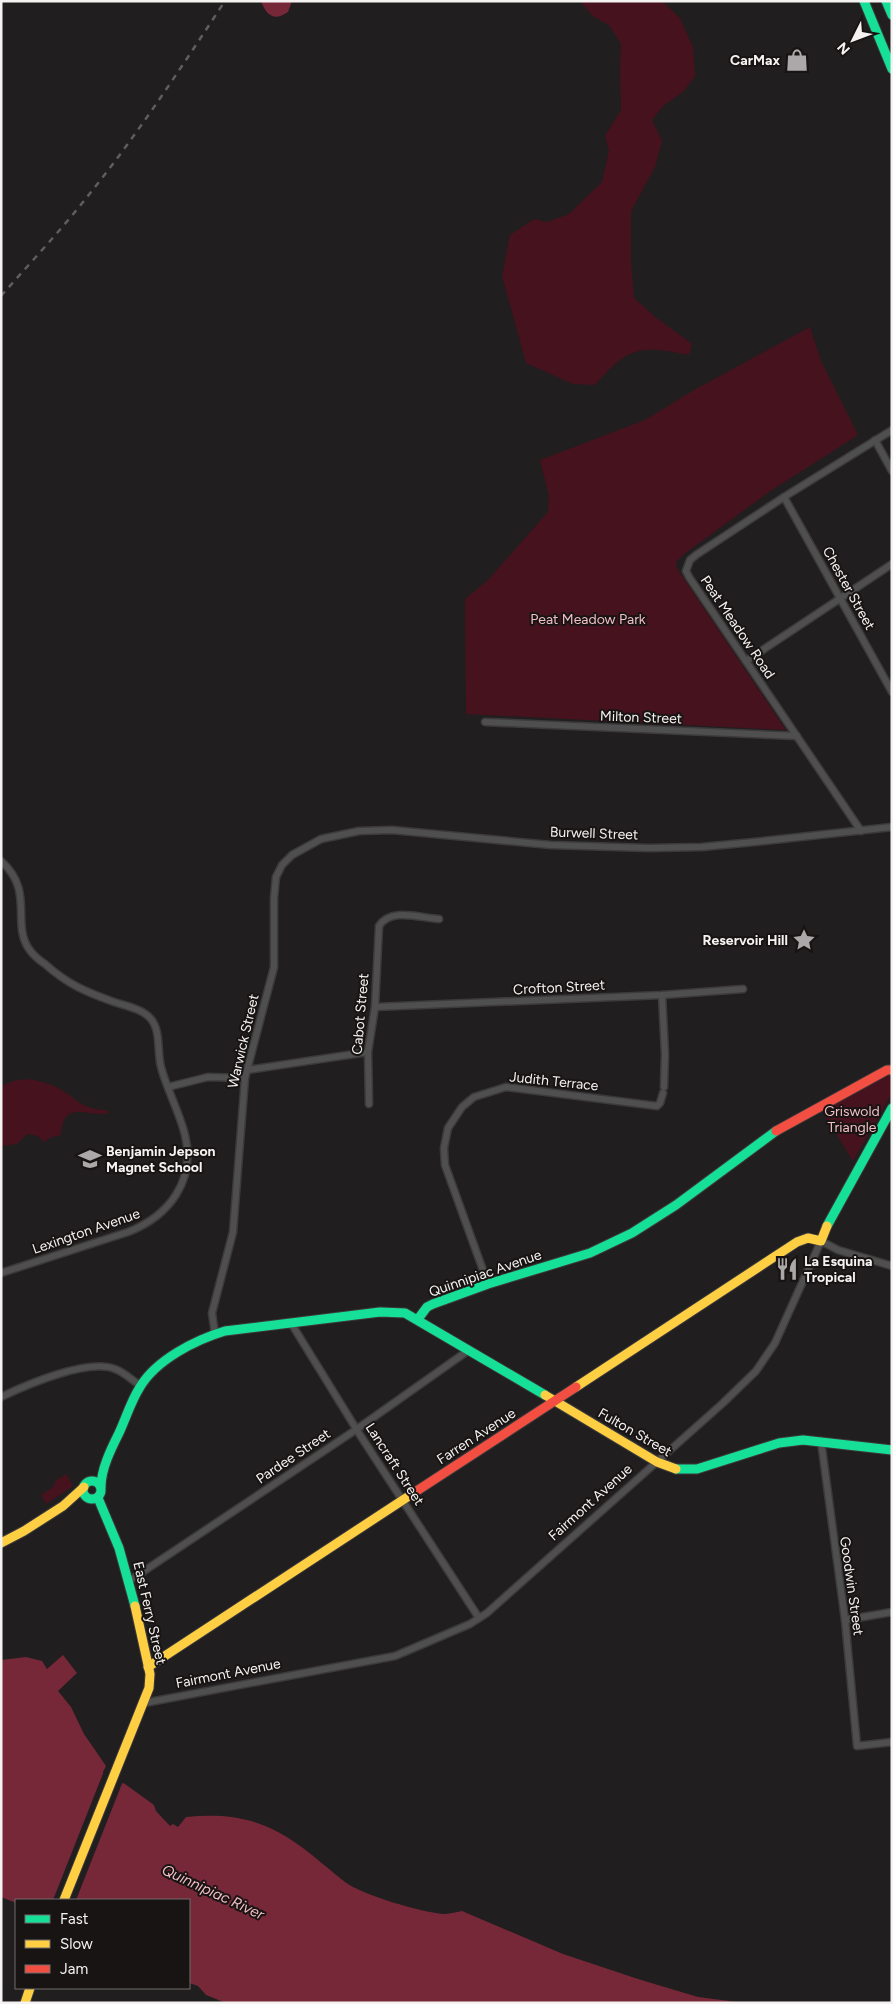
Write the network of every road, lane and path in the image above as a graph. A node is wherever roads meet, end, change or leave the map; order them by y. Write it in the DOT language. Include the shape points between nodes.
graph roads {
  1 [pos="866,1"];
  2 [pos="886,1"];
  3 [pos="892,15"];
  4 [pos="892,53"];
  5 [pos="892,69"];
  6 [pos="892,430"];
  7 [pos="875,440"];
  8 [pos="892,471"];
  9 [pos="784,497"];
  10 [pos="892,564"];
  11 [pos="840,598"];
  12 [pos="746,661"];
  13 [pos="892,692"];
  14 [pos="485,722"];
  15 [pos="797,736"];
  16 [pos="892,827"];
  17 [pos="861,831"];
  18 [pos="298,850"];
  19 [pos="1,861"];
  20 [pos="439,919"];
  21 [pos="743,988"];
  22 [pos="662,995"];
  23 [pos="375,1008"];
  24 [pos="368,1052"];
  25 [pos="247,1070"];
  26 [pos="892,1070"];
  27 [pos="245,1078"];
  28 [pos="168,1087"];
  29 [pos="369,1104"];
  30 [pos="892,1108"];
  31 [pos="821,1241"];
  32 [pos="892,1266"];
  33 [pos="1,1273"];
  34 [pos="488,1284"];
  35 [pos="418,1319"];
  36 [pos="291,1323"];
  37 [pos="215,1334"];
  38 [pos="469,1350"];
  39 [pos="141,1386"];
  40 [pos="1,1397"];
  41 [pos="555,1401"];
  42 [pos="357,1429"];
  43 [pos="821,1441"];
  44 [pos="892,1450"];
  45 [pos="106,1460"];
  46 [pos="657,1462"];
  47 [pos="86,1484"];
  48 [pos="101,1487"];
  49 [pos="93,1499"];
  50 [pos="403,1500"];
  51 [pos="63,1506"];
  52 [pos="1,1543"];
  53 [pos="129,1581"];
  54 [pos="892,1612"];
  55 [pos="479,1618"];
  56 [pos="845,1620"];
  57 [pos="148,1667"];
  58 [pos="144,1703"];
  59 [pos="892,1742"];
  60 [pos="64,1899"];
  61 [pos="30,1989"];
  62 [pos="25,2003"];
  1 -- 4 [label="main road"];
  1 -- 5 [label="main road"];
  2 -- 3 [label="main road"];
  6 -- 7 [label="street, Peat Meadow Road"];
  7 -- 8 [label="street"];
  7 -- 9 [label="street, Peat Meadow Road"];
  9 -- 11 [label="street, Chester Street"];
  9 -- 12 [label="street, Peat Meadow Road" via="696,555 687,566 689,577"];
  10 -- 11 [label="street"];
  11 -- 12 [label="street"];
  11 -- 13 [label="street, Chester Street"];
  12 -- 15 [label="street, Peat Meadow Road"];
  14 -- 15 [label="street, Milton Street"];
  15 -- 17 [label="street, Peat Meadow Road"];
  16 -- 17 [label="street, Burwell Street"];
  17 -- 18 [label="street, Burwell Street" via="702,847 601,848 367,830 321,839"];
  18 -- 25 [label="street, Warwick Street" via="282,865 276,878 274,967"];
  19 -- 28 [label="street, Lexington Avenue" via="18,886 28,948 71,985 139,1010 152,1020"];
  20 -- 23 [label="street, Cabot Street" via="392,915 382,921 379,926"];
  21 -- 22 [label="street, Crofton Street"];
  22 -- 23 [label="street, Crofton Street"];
  22 -- 34 [label="street, Judith Terrace" via="665,1054 663,1090 657,1106 506,1087 474,1097 462,1107 448,1128 445,1165"];
  23 -- 24 [label="street, Cabot Street"];
  24 -- 25 [label="street"];
  24 -- 29 [label="street, Cabot Street"];
  25 -- 27 [label="street, Warwick Street"];
  26 -- 34 [label="main road, Quinnipiac Avenue" via="779,1128 676,1205 632,1233 590,1253"];
  27 -- 28 [label="street" via="208,1077"];
  27 -- 37 [label="street, Warwick Street" via="233,1232 212,1313"];
  28 -- 33 [label="street, Lexington Avenue" via="185,1133 187,1157 183,1180 169,1205 153,1220 138,1228"];
  30 -- 31 [label="main road, Fairmont Avenue" via="832,1215"];
  31 -- 32 [label="street" via="838,1250"];
  31 -- 41 [label="main road, Farren Avenue" via="808,1238 797,1242"];
  31 -- 46 [label="street, Fairmont Avenue" via="775,1343 756,1371"];
  34 -- 35 [label="main road, Quinnipiac Avenue" via="427,1307"];
  35 -- 36 [label="main road" via="405,1313 380,1312"];
  35 -- 38 [label="main road, Fulton Street"];
  36 -- 37 [label="main road"];
  36 -- 42 [label="street, Lancraft Street"];
  37 -- 39 [label="main road" via="167,1359"];
  38 -- 41 [label="main road, Fulton Street"];
  38 -- 42 [label="street, Pardee Street"];
  39 -- 40 [label="street" via="117,1369 95,1367 34,1381"];
  39 -- 45 [label="main road"];
  41 -- 46 [label="main road, Fulton Street"];
  41 -- 50 [label="main road, Farren Avenue"];
  42 -- 50 [label="street, Lancraft Street"];
  42 -- 53 [label="street, Pardee Street"];
  43 -- 44 [label="main road, Fulton Street"];
  43 -- 46 [label="main road, Fulton Street" via="785,1442 697,1469 675,1469"];
  43 -- 56 [label="street, Goodwin Street"];
  45 -- 47 [label="main road"];
  45 -- 48 [label="main road"];
  46 -- 55 [label="street, Fairmont Avenue"];
  47 -- 48 [label="main road" via="96,1482"];
  47 -- 49 [label="main road" via="84,1494"];
  47 -- 51 [label="main road"];
  48 -- 49 [label="main road" via="101,1494"];
  49 -- 51 [label="main road"];
  49 -- 53 [label="main road, East Ferry Street" via="117,1543"];
  50 -- 55 [label="street, Lancraft Street"];
  50 -- 57 [label="main road, Farren Avenue"];
  51 -- 52 [label="main road"];
  53 -- 57 [label="main road, East Ferry Street"];
  54 -- 56 [label="street"];
  55 -- 58 [label="street, Fairmont Avenue" via="395,1656"];
  56 -- 59 [label="street, Goodwin Street" via="857,1746"];
  57 -- 58 [label="main road, East Ferry Street" via="150,1682"];
  58 -- 60 [label="main road, East Ferry Street"];
  61 -- 62 [label="main road"];
}
